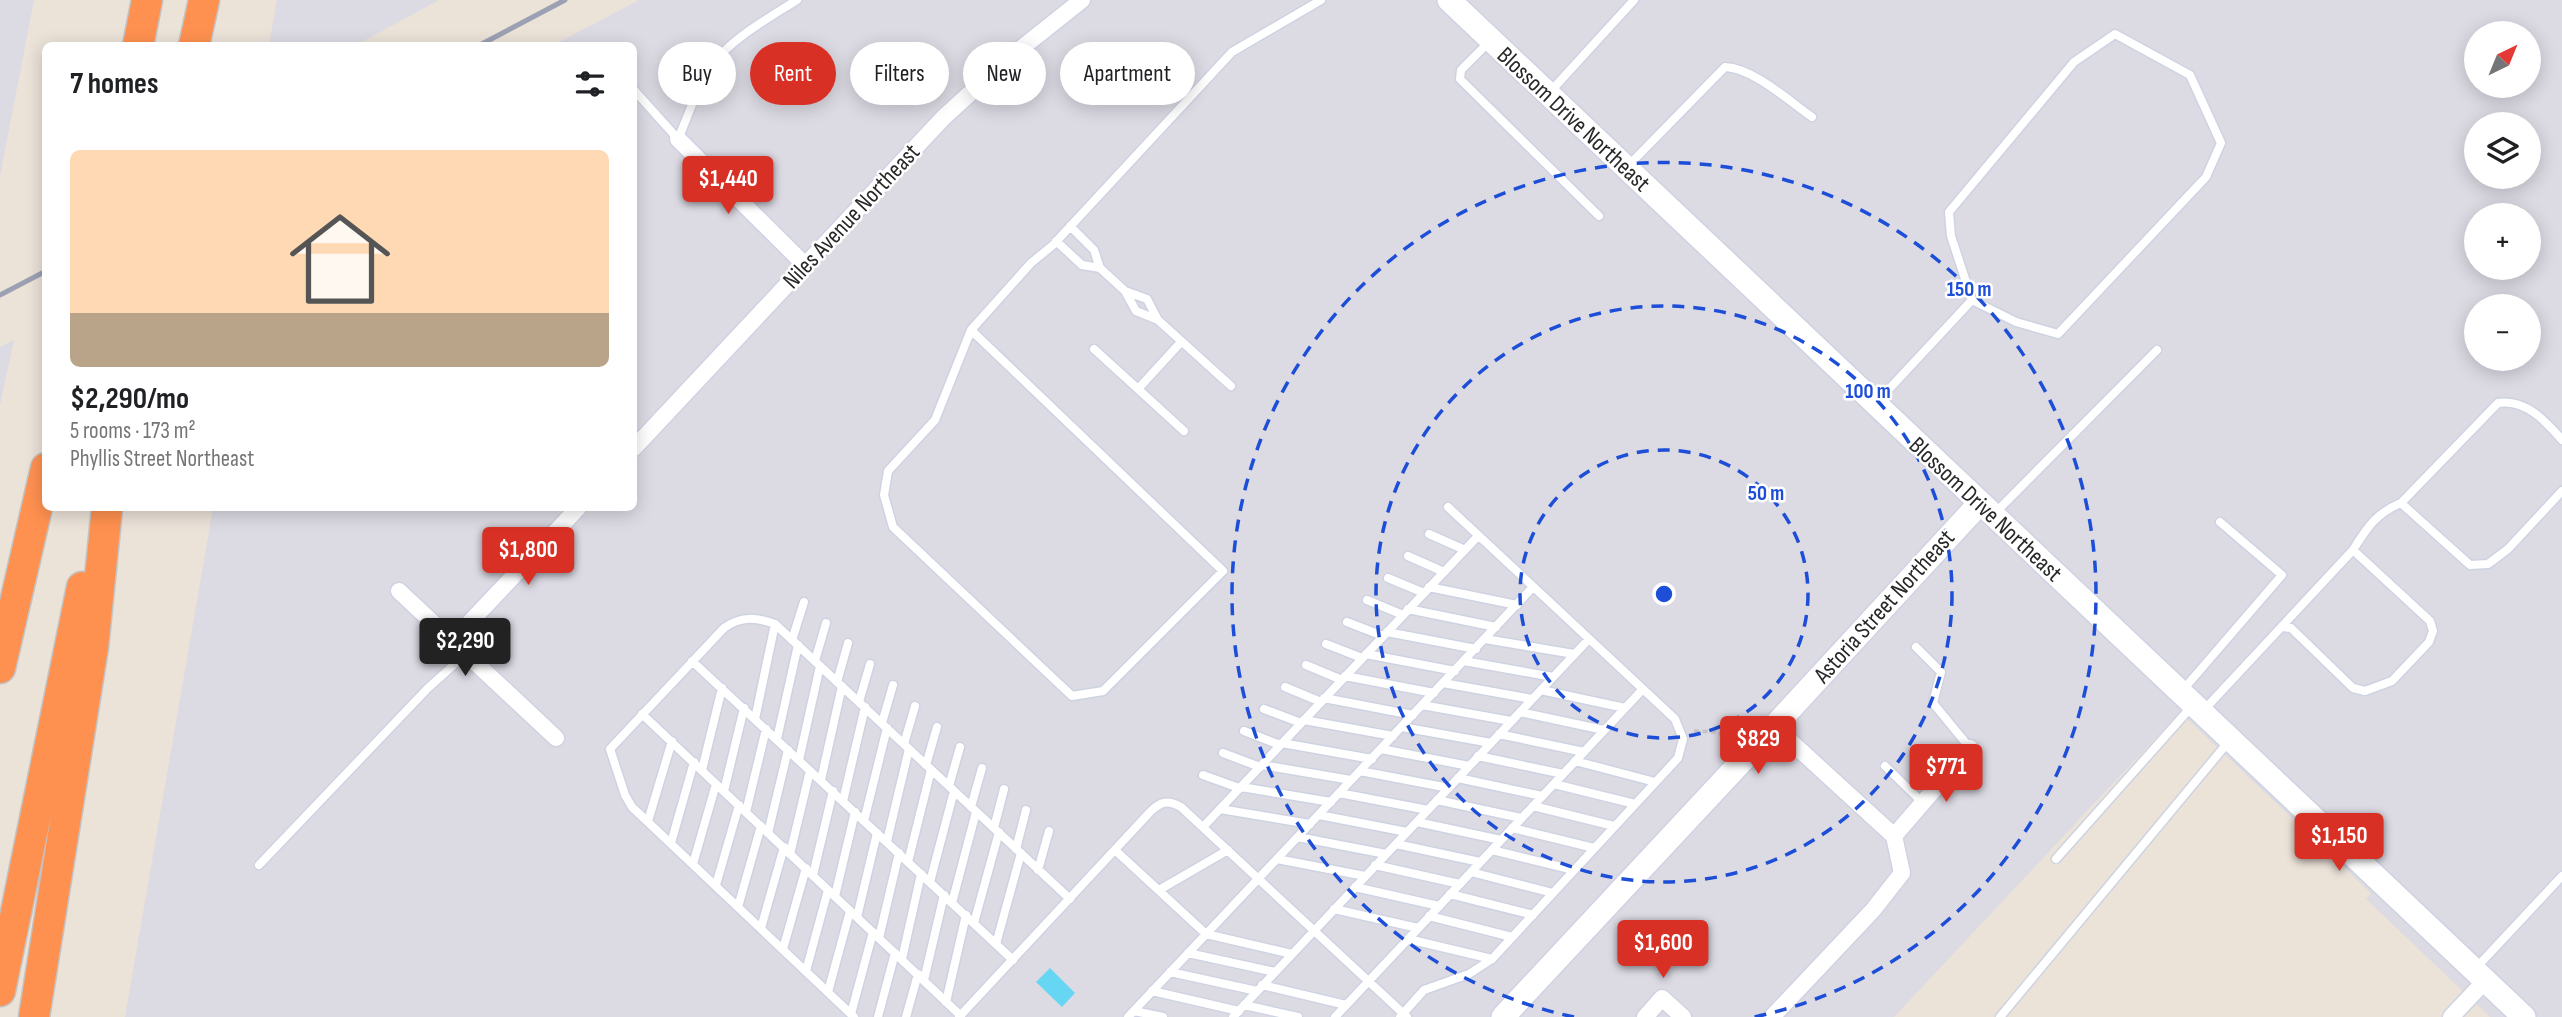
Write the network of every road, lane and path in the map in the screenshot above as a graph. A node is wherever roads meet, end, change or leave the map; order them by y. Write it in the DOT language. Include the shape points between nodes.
graph roads {
  1 [pos="148,0"];
  2 [pos="204,0"];
  3 [pos="797,0"];
  4 [pos="1082,0"];
  5 [pos="1321,0"];
  6 [pos="1449,0"];
  7 [pos="1634,0"];
  8 [pos="1491,40"];
  9 [pos="139,42"];
  10 [pos="195,42"];
  11 [pos="637,93"];
  12 [pos="1548,94"];
  13 [pos="1812,117"];
  14 [pos="678,139"];
  15 [pos="1626,168"];
  16 [pos="1599,216"];
  17 [pos="1070,226"];
  18 [pos="1056,241"];
  19 [pos="805,265"];
  20 [pos="1100,268"];
  21 [pos="1125,291"];
  22 [pos="1972,300"];
  23 [pos="1158,320"];
  24 [pos="971,330"];
  25 [pos="1181,342"];
  26 [pos="1094,349"];
  27 [pos="2157,349"];
  28 [pos="1231,386"];
  29 [pos="1138,389"];
  30 [pos="1875,404"];
  31 [pos="1184,431"];
  32 [pos="2562,440"];
  33 [pos="637,445"];
  34 [pos="42,485"];
  35 [pos="2562,491"];
  36 [pos="2401,503"];
  37 [pos="1448,507"];
  38 [pos="1986,509"];
  39 [pos="98,511"];
  40 [pos="107,511"];
  41 [pos="575,511"];
  42 [pos="2220,523"];
  43 [pos="1429,534"];
  44 [pos="1478,536"];
  45 [pos="1465,550"];
  46 [pos="2353,550"];
  47 [pos="1408,555"];
  48 [pos="1444,572"];
  49 [pos="1388,578"];
  50 [pos="1533,587"];
  51 [pos="1426,590"];
  52 [pos="399,592"];
  53 [pos="1367,600"];
  54 [pos="804,602"];
  55 [pos="1517,605"];
  56 [pos="1406,612"];
  57 [pos="1346,622"];
  58 [pos="826,623"];
  59 [pos="775,624"];
  60 [pos="1496,627"];
  61 [pos="2282,628"];
  62 [pos="1385,634"];
  63 [pos="1485,639"];
  64 [pos="1589,639"];
  65 [pos="452,641"];
  66 [pos="795,642"];
  67 [pos="848,643"];
  68 [pos="1326,643"];
  69 [pos="1916,647"];
  70 [pos="1476,649"];
  71 [pos="466,654"];
  72 [pos="1574,654"];
  73 [pos="1364,656"];
  74 [pos="692,661"];
  75 [pos="1464,661"];
  76 [pos="817,663"];
  77 [pos="870,664"];
  78 [pos="1306,665"];
  79 [pos="0,668"];
  80 [pos="1455,671"];
  81 [pos="1553,677"];
  82 [pos="1343,678"];
  83 [pos="1443,683"];
  84 [pos="840,684"];
  85 [pos="893,685"];
  86 [pos="1285,687"];
  87 [pos="722,688"];
  88 [pos="1643,689"];
  89 [pos="1541,690"];
  90 [pos="1434,693"];
  91 [pos="1532,699"];
  92 [pos="1323,700"];
  93 [pos="2191,704"];
  94 [pos="862,705"];
  95 [pos="1422,705"];
  96 [pos="915,706"];
  97 [pos="744,708"];
  98 [pos="1625,708"];
  99 [pos="1265,709"];
  100 [pos="1520,712"];
  101 [pos="642,714"];
  102 [pos="1413,715"];
  103 [pos="755,719"];
  104 [pos="1511,721"];
  105 [pos="1302,722"];
  106 [pos="884,726"];
  107 [pos="937,727"];
  108 [pos="1402,727"];
  109 [pos="766,729"];
  110 [pos="1604,730"];
  111 [pos="1244,731"];
  112 [pos="1769,732"];
  113 [pos="1499,734"];
  114 [pos="1682,735"];
  115 [pos="1393,736"];
  116 [pos="556,738"];
  117 [pos="777,740"];
  118 [pos="2230,740"];
  119 [pos="672,741"];
  120 [pos="1491,743"];
  121 [pos="1281,744"];
  122 [pos="907,747"];
  123 [pos="960,747"];
  124 [pos="1970,748"];
  125 [pos="1381,749"];
  126 [pos="788,750"];
  127 [pos="1584,752"];
  128 [pos="1223,753"];
  129 [pos="1748,755"];
  130 [pos="1478,756"];
  131 [pos="1372,759"];
  132 [pos="799,760"];
  133 [pos="1575,761"];
  134 [pos="694,762"];
  135 [pos="1469,765"];
  136 [pos="1261,766"];
  137 [pos="1885,766"];
  138 [pos="929,768"];
  139 [pos="982,768"];
  140 [pos="702,770"];
  141 [pos="810,771"];
  142 [pos="1360,771"];
  143 [pos="1563,774"];
  144 [pos="1203,775"];
  145 [pos="1458,778"];
  146 [pos="821,780"];
  147 [pos="1351,780"];
  148 [pos="1655,782"];
  149 [pos="716,784"];
  150 [pos="1554,784"];
  151 [pos="951,788"];
  152 [pos="1240,788"];
  153 [pos="1448,788"];
  154 [pos="1004,789"];
  155 [pos="724,791"];
  156 [pos="832,791"];
  157 [pos="1339,793"];
  158 [pos="1542,796"];
  159 [pos="1437,800"];
  160 [pos="843,801"];
  161 [pos="1331,802"];
  162 [pos="1923,803"];
  163 [pos="1635,804"];
  164 [pos="738,805"];
  165 [pos="1533,806"];
  166 [pos="974,809"];
  167 [pos="1220,809"];
  168 [pos="1027,810"];
  169 [pos="1428,810"];
  170 [pos="746,812"];
  171 [pos="855,812"];
  172 [pos="1319,815"];
  173 [pos="1521,818"];
  174 [pos="648,821"];
  175 [pos="864,821"];
  176 [pos="1416,822"];
  177 [pos="1310,824"];
  178 [pos="761,826"];
  179 [pos="1614,826"];
  180 [pos="1203,827"];
  181 [pos="1513,828"];
  182 [pos="996,830"];
  183 [pos="1049,831"];
  184 [pos="1407,832"];
  185 [pos="768,833"];
  186 [pos="877,833"];
  187 [pos="1894,836"];
  188 [pos="1298,837"];
  189 [pos="1501,840"];
  190 [pos="887,841"];
  191 [pos="670,842"];
  192 [pos="1396,844"];
  193 [pos="783,847"];
  194 [pos="1594,848"];
  195 [pos="1228,850"];
  196 [pos="1492,850"];
  197 [pos="1018,851"];
  198 [pos="1116,851"];
  199 [pos="899,853"];
  200 [pos="790,854"];
  201 [pos="1386,854"];
  202 [pos="1277,859"];
  203 [pos="2056,859"];
  204 [pos="908,862"];
  205 [pos="1480,862"];
  206 [pos="693,864"];
  207 [pos="259,865"];
  208 [pos="1375,866"];
  209 [pos="806,868"];
  210 [pos="1038,870"];
  211 [pos="1574,870"];
  212 [pos="1471,872"];
  213 [pos="921,874"];
  214 [pos="813,875"];
  215 [pos="2562,876"];
  216 [pos="1365,877"];
  217 [pos="1258,879"];
  218 [pos="930,882"];
  219 [pos="1460,884"];
  220 [pos="716,886"];
  221 [pos="1355,887"];
  222 [pos="1159,890"];
  223 [pos="832,893"];
  224 [pos="1553,893"];
  225 [pos="1450,894"];
  226 [pos="944,895"];
  227 [pos="1070,899"];
  228 [pos="952,903"];
  229 [pos="1439,906"];
  230 [pos="738,907"];
  231 [pos="1334,909"];
  232 [pos="854,914"];
  233 [pos="966,915"];
  234 [pos="1533,915"];
  235 [pos="1429,916"];
  236 [pos="974,923"];
  237 [pos="761,928"];
  238 [pos="1418,928"];
  239 [pos="1314,930"];
  240 [pos="1206,934"];
  241 [pos="876,935"];
  242 [pos="1512,937"];
  243 [pos="1408,939"];
  244 [pos="996,944"];
  245 [pos="783,949"];
  246 [pos="1188,953"];
  247 [pos="1292,954"];
  248 [pos="898,956"];
  249 [pos="1492,959"];
  250 [pos="1013,960"];
  251 [pos="806,971"];
  252 [pos="1170,972"];
  253 [pos="1275,972"];
  254 [pos="2480,975"];
  255 [pos="921,977"];
  256 [pos="1368,981"];
  257 [pos="1259,988"];
  258 [pos="0,991"];
  259 [pos="1152,991"];
  260 [pos="828,992"];
  261 [pos="946,1002"];
  262 [pos="1346,1005"];
  263 [pos="1239,1011"];
  264 [pos="1131,1014"];
  265 [pos="852,1015"];
  266 [pos="960,1016"];
  267 [pos="1404,1016"];
  268 [pos="34,1017"];
  269 [pos="878,1017"];
  270 [pos="906,1017"];
  271 [pos="1163,1017"];
  272 [pos="1298,1017"];
  273 [pos="1335,1017"];
  274 [pos="1503,1017"];
  275 [pos="1645,1017"];
  276 [pos="1683,1017"];
  277 [pos="1772,1017"];
  278 [pos="2000,1017"];
  279 [pos="2451,1017"];
  280 [pos="2524,1017"];
  1 -- 9 [label="highway"];
  2 -- 10 [label="highway"];
  3 -- 14 [label="lane" via="716,61"];
  4 -- 19 [label="street, Niles Avenue Northeast" via="980,82"];
  5 -- 17 [label="lane" via="1232,52"];
  6 -- 8 [label="street, Blossom Drive Northeast"];
  7 -- 12 [label="lane"];
  8 -- 12 [label="street, Blossom Drive Northeast"];
  8 -- 16 [label="lane" via="1461,70 1460,79"];
  11 -- 14 [label="lane"];
  12 -- 15 [label="street, Blossom Drive Northeast"];
  13 -- 15 [label="lane" via="1754,77 1736,67 1725,67"];
  14 -- 19 [label="street"];
  15 -- 30 [label="street, Blossom Drive Northeast"];
  17 -- 18 [label="lane"];
  17 -- 20 [label="lane" via="1094,250"];
  18 -- 20 [label="lane" via="1082,265"];
  18 -- 24 [label="lane"];
  19 -- 33 [label="street, Niles Avenue Northeast"];
  20 -- 21 [label="lane"];
  21 -- 23 [label="lane" via="1136,311"];
  21 -- 23 [label="lane" via="1147,299"];
  22 -- 22 [label="lane" via="2016,322 2058,334 2206,177 2221,143 2190,75 2115,34 2074,62 1949,212 1951,236"];
  22 -- 30 [label="lane"];
  23 -- 25 [label="lane"];
  24 -- 24 [label="lane" via="935,419 888,471 884,495 893,527 1072,696 1103,691 1223,571"];
  25 -- 28 [label="lane"];
  25 -- 29 [label="lane"];
  26 -- 29 [label="lane"];
  27 -- 38 [label="lane"];
  29 -- 31 [label="lane"];
  30 -- 38 [label="street, Blossom Drive Northeast"];
  32 -- 36 [label="lane" via="2526,406 2498,403"];
  34 -- 79 [label="highway"];
  35 -- 36 [label="lane" via="2508,549 2479,565 2470,565"];
  36 -- 46 [label="lane" via="2385,509"];
  37 -- 44 [label="lane"];
  38 -- 93 [label="street, Blossom Drive Northeast"];
  38 -- 112 [label="street, Astoria Street Northeast"];
  39 -- 258 [label="highway"];
  40 -- 268 [label="highway" via="93,647"];
  41 -- 65 [label="street"];
  42 -- 93 [label="lane" via="2282,575"];
  43 -- 45 [label="lane"];
  44 -- 45 [label="lane"];
  44 -- 50 [label="lane"];
  45 -- 48 [label="lane"];
  46 -- 61 [label="lane"];
  46 -- 61 [label="lane" via="2430,621 2429,642 2392,681 2365,691 2353,688 2291,628"];
  47 -- 48 [label="lane"];
  48 -- 51 [label="lane"];
  49 -- 51 [label="lane"];
  50 -- 55 [label="lane"];
  50 -- 64 [label="lane"];
  51 -- 55 [label="lane"];
  51 -- 56 [label="lane"];
  52 -- 65 [label="street"];
  53 -- 56 [label="lane"];
  54 -- 66 [label="lane"];
  55 -- 60 [label="lane"];
  56 -- 60 [label="lane"];
  56 -- 62 [label="lane"];
  57 -- 62 [label="lane"];
  58 -- 76 [label="lane"];
  59 -- 66 [label="lane"];
  59 -- 74 [label="lane" via="746,618 734,621"];
  59 -- 103 [label="lane"];
  60 -- 63 [label="lane"];
  61 -- 93 [label="lane"];
  62 -- 70 [label="lane"];
  62 -- 73 [label="lane"];
  63 -- 70 [label="lane"];
  63 -- 72 [label="lane"];
  64 -- 72 [label="lane"];
  64 -- 88 [label="lane"];
  65 -- 71 [label="street"];
  66 -- 76 [label="lane"];
  66 -- 117 [label="lane"];
  67 -- 84 [label="lane"];
  68 -- 73 [label="lane"];
  69 -- 124 [label="lane" via="1941,672 1933,703"];
  70 -- 75 [label="lane"];
  71 -- 116 [label="street"];
  71 -- 207 [label="lane"];
  72 -- 81 [label="lane"];
  73 -- 80 [label="lane"];
  73 -- 82 [label="lane"];
  74 -- 87 [label="lane"];
  74 -- 101 [label="lane"];
  75 -- 80 [label="lane"];
  75 -- 81 [label="lane"];
  76 -- 84 [label="lane"];
  76 -- 132 [label="lane"];
  77 -- 94 [label="lane"];
  78 -- 82 [label="lane"];
  80 -- 83 [label="lane"];
  81 -- 89 [label="lane"];
  82 -- 90 [label="lane"];
  82 -- 92 [label="lane"];
  83 -- 90 [label="lane"];
  83 -- 91 [label="lane"];
  84 -- 94 [label="lane"];
  84 -- 146 [label="lane"];
  85 -- 106 [label="lane"];
  86 -- 92 [label="lane"];
  87 -- 97 [label="lane"];
  87 -- 140 [label="lane"];
  88 -- 98 [label="lane"];
  88 -- 114 [label="lane" via="1675,719"];
  89 -- 91 [label="lane"];
  89 -- 98 [label="lane"];
  90 -- 95 [label="lane"];
  91 -- 100 [label="lane"];
  92 -- 102 [label="lane"];
  92 -- 105 [label="lane"];
  93 -- 118 [label="street, Blossom Drive Northeast"];
  93 -- 203 [label="lane"];
  94 -- 106 [label="lane"];
  94 -- 160 [label="lane"];
  95 -- 102 [label="lane"];
  95 -- 104 [label="lane"];
  96 -- 122 [label="lane"];
  97 -- 103 [label="lane"];
  97 -- 155 [label="lane"];
  98 -- 110 [label="lane"];
  99 -- 105 [label="lane"];
  100 -- 104 [label="lane"];
  100 -- 110 [label="lane"];
  101 -- 119 [label="lane"];
  101 -- 174 [label="lane" via="610,749 625,795"];
  102 -- 108 [label="lane"];
  103 -- 109 [label="lane"];
  104 -- 113 [label="lane"];
  105 -- 115 [label="lane"];
  105 -- 121 [label="lane"];
  106 -- 122 [label="lane"];
  106 -- 175 [label="lane"];
  107 -- 138 [label="lane"];
  108 -- 115 [label="lane"];
  108 -- 120 [label="lane"];
  109 -- 117 [label="lane"];
  109 -- 170 [label="lane"];
  110 -- 127 [label="lane"];
  111 -- 121 [label="lane"];
  112 -- 129 [label="street, Astoria Street Northeast"];
  112 -- 187 [label="street" via="1789,740"];
  113 -- 120 [label="lane"];
  113 -- 127 [label="lane"];
  114 -- 129 [label="path" via="1718,732"];
  114 -- 148 [label="lane" via="1678,758"];
  115 -- 125 [label="lane"];
  117 -- 126 [label="lane"];
  118 -- 254 [label="street, Blossom Drive Northeast"];
  118 -- 278 [label="lane"];
  119 -- 134 [label="lane"];
  119 -- 174 [label="lane"];
  120 -- 130 [label="lane"];
  121 -- 131 [label="lane"];
  121 -- 136 [label="lane"];
  122 -- 138 [label="lane"];
  122 -- 190 [label="lane"];
  123 -- 151 [label="lane"];
  124 -- 162 [label="street"];
  125 -- 131 [label="lane"];
  125 -- 135 [label="lane"];
  126 -- 132 [label="lane"];
  126 -- 185 [label="lane"];
  127 -- 133 [label="lane"];
  128 -- 136 [label="lane"];
  129 -- 274 [label="street, Astoria Street Northeast"];
  130 -- 135 [label="lane"];
  130 -- 143 [label="lane"];
  131 -- 142 [label="lane"];
  132 -- 141 [label="lane"];
  133 -- 143 [label="lane"];
  133 -- 148 [label="lane"];
  134 -- 140 [label="lane"];
  134 -- 191 [label="lane"];
  135 -- 145 [label="lane"];
  136 -- 147 [label="lane"];
  136 -- 152 [label="lane"];
  137 -- 162 [label="lane"];
  138 -- 151 [label="lane"];
  138 -- 204 [label="lane"];
  139 -- 166 [label="lane"];
  140 -- 149 [label="lane"];
  141 -- 146 [label="lane"];
  141 -- 200 [label="lane"];
  142 -- 147 [label="lane"];
  142 -- 153 [label="lane"];
  143 -- 150 [label="lane"];
  144 -- 152 [label="lane"];
  145 -- 153 [label="lane"];
  145 -- 158 [label="lane"];
  146 -- 156 [label="lane"];
  147 -- 157 [label="lane"];
  148 -- 163 [label="lane"];
  149 -- 155 [label="lane"];
  149 -- 206 [label="lane"];
  150 -- 158 [label="lane"];
  150 -- 163 [label="lane"];
  151 -- 166 [label="lane"];
  151 -- 218 [label="lane"];
  152 -- 161 [label="lane"];
  152 -- 167 [label="lane"];
  153 -- 159 [label="lane"];
  154 -- 182 [label="lane"];
  155 -- 164 [label="lane"];
  156 -- 160 [label="lane"];
  156 -- 214 [label="lane"];
  157 -- 161 [label="lane"];
  157 -- 169 [label="lane"];
  158 -- 165 [label="lane"];
  159 -- 169 [label="lane"];
  159 -- 173 [label="lane"];
  160 -- 171 [label="lane"];
  161 -- 172 [label="lane"];
  162 -- 187 [label="street"];
  163 -- 179 [label="lane"];
  164 -- 170 [label="lane"];
  164 -- 220 [label="lane"];
  165 -- 173 [label="lane"];
  165 -- 179 [label="lane"];
  166 -- 182 [label="lane"];
  166 -- 228 [label="lane"];
  167 -- 177 [label="lane"];
  167 -- 180 [label="lane"];
  168 -- 197 [label="lane"];
  169 -- 176 [label="lane"];
  170 -- 178 [label="lane"];
  171 -- 175 [label="lane"];
  171 -- 223 [label="lane"];
  172 -- 177 [label="lane"];
  172 -- 184 [label="lane"];
  173 -- 181 [label="lane"];
  174 -- 191 [label="lane"];
  175 -- 186 [label="lane"];
  176 -- 184 [label="lane"];
  176 -- 189 [label="lane"];
  177 -- 188 [label="lane"];
  178 -- 185 [label="lane"];
  178 -- 230 [label="lane"];
  179 -- 194 [label="lane"];
  180 -- 195 [label="lane"];
  180 -- 198 [label="lane" via="1181,807 1164,802"];
  181 -- 189 [label="lane"];
  181 -- 194 [label="lane"];
  182 -- 197 [label="lane"];
  182 -- 236 [label="lane"];
  183 -- 210 [label="lane"];
  184 -- 192 [label="lane"];
  185 -- 193 [label="lane"];
  186 -- 190 [label="lane"];
  186 -- 232 [label="lane"];
  187 -- 277 [label="street" via="1902,873"];
  188 -- 201 [label="lane"];
  188 -- 202 [label="lane"];
  189 -- 196 [label="lane"];
  190 -- 199 [label="lane"];
  191 -- 206 [label="lane"];
  192 -- 201 [label="lane"];
  192 -- 205 [label="lane"];
  193 -- 200 [label="lane"];
  193 -- 237 [label="lane"];
  194 -- 211 [label="lane"];
  195 -- 217 [label="lane"];
  195 -- 222 [label="lane"];
  196 -- 205 [label="lane"];
  196 -- 211 [label="lane"];
  197 -- 210 [label="lane"];
  197 -- 244 [label="lane"];
  198 -- 222 [label="lane"];
  198 -- 227 [label="lane"];
  199 -- 204 [label="lane"];
  199 -- 241 [label="lane"];
  200 -- 209 [label="lane"];
  201 -- 208 [label="lane"];
  202 -- 216 [label="lane"];
  202 -- 217 [label="lane"];
  204 -- 213 [label="lane"];
  205 -- 212 [label="lane"];
  206 -- 220 [label="lane"];
  208 -- 216 [label="lane"];
  208 -- 219 [label="lane"];
  209 -- 214 [label="lane"];
  209 -- 245 [label="lane"];
  210 -- 227 [label="lane"];
  211 -- 224 [label="lane"];
  212 -- 219 [label="lane"];
  212 -- 224 [label="lane"];
  213 -- 218 [label="lane"];
  213 -- 248 [label="lane"];
  214 -- 223 [label="lane"];
  215 -- 254 [label="lane"];
  216 -- 221 [label="lane"];
  217 -- 239 [label="lane"];
  217 -- 240 [label="lane"];
  218 -- 226 [label="lane"];
  219 -- 225 [label="lane"];
  220 -- 230 [label="lane"];
  221 -- 229 [label="lane"];
  221 -- 231 [label="lane"];
  222 -- 240 [label="lane"];
  223 -- 232 [label="lane"];
  223 -- 251 [label="lane"];
  224 -- 234 [label="lane"];
  225 -- 229 [label="lane"];
  225 -- 234 [label="lane"];
  226 -- 228 [label="lane"];
  226 -- 255 [label="lane"];
  227 -- 250 [label="lane"];
  228 -- 233 [label="lane"];
  229 -- 235 [label="lane"];
  230 -- 237 [label="lane"];
  231 -- 238 [label="lane"];
  231 -- 239 [label="lane"];
  232 -- 241 [label="lane"];
  232 -- 260 [label="lane"];
  233 -- 236 [label="lane"];
  233 -- 261 [label="lane"];
  234 -- 242 [label="lane"];
  235 -- 238 [label="lane"];
  235 -- 242 [label="lane"];
  236 -- 244 [label="lane"];
  237 -- 245 [label="lane"];
  238 -- 243 [label="lane"];
  239 -- 247 [label="lane"];
  239 -- 256 [label="lane"];
  240 -- 246 [label="lane"];
  240 -- 247 [label="lane"];
  241 -- 248 [label="lane"];
  241 -- 265 [label="lane"];
  242 -- 249 [label="lane"];
  243 -- 249 [label="lane"];
  243 -- 256 [label="lane"];
  244 -- 250 [label="lane"];
  245 -- 251 [label="lane"];
  246 -- 252 [label="lane"];
  246 -- 253 [label="lane"];
  247 -- 253 [label="lane"];
  248 -- 255 [label="lane"];
  248 -- 269 [label="lane"];
  249 -- 267 [label="lane" via="1469,974 1424,990"];
  250 -- 266 [label="lane"];
  251 -- 260 [label="lane"];
  252 -- 257 [label="lane"];
  252 -- 259 [label="lane"];
  253 -- 257 [label="lane"];
  254 -- 279 [label="street"];
  254 -- 280 [label="street, Blossom Drive Northeast"];
  255 -- 261 [label="lane"];
  255 -- 270 [label="lane"];
  256 -- 262 [label="lane"];
  256 -- 267 [label="lane"];
  257 -- 262 [label="lane"];
  257 -- 263 [label="lane"];
  259 -- 263 [label="lane"];
  259 -- 264 [label="lane"];
  260 -- 265 [label="lane"];
  261 -- 266 [label="lane"];
  262 -- 273 [label="lane"];
  263 -- 272 [label="lane"];
  264 -- 271 [label="lane"];
  275 -- 276 [label="street" via="1662,998"];
}
